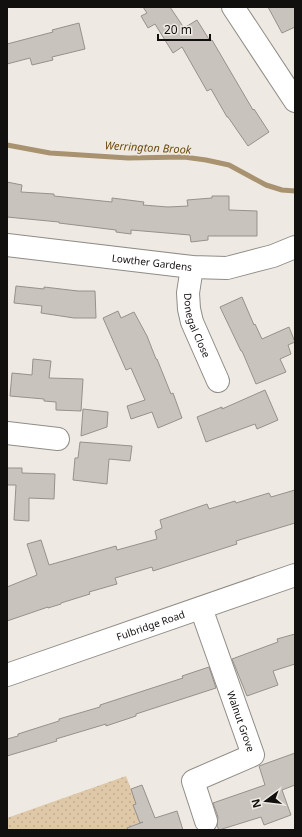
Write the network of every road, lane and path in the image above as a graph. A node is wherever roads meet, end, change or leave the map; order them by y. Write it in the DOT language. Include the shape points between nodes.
graph roads {
  1 [pos="233,7"];
  2 [pos="295,100"];
  3 [pos="7,245"];
  4 [pos="295,248"];
  5 [pos="192,267"];
  6 [pos="218,381"];
  7 [pos="7,433"];
  8 [pos="58,439"];
  9 [pos="295,575"];
  10 [pos="201,608"];
  11 [pos="7,675"];
  12 [pos="206,821"];
  1 -- 2 [label="street"];
  3 -- 5 [label="street, Lowther Gardens"];
  4 -- 5 [label="street, Lowther Gardens" via="227,268"];
  5 -- 6 [label="street, Donegal Close" via="188,293 189,310"];
  7 -- 8 [label="street"];
  9 -- 10 [label="street, Fulbridge Road"];
  10 -- 11 [label="street, Fulbridge Road"];
  10 -- 12 [label="street, Walnut Grove" via="254,755 193,781"];
}
